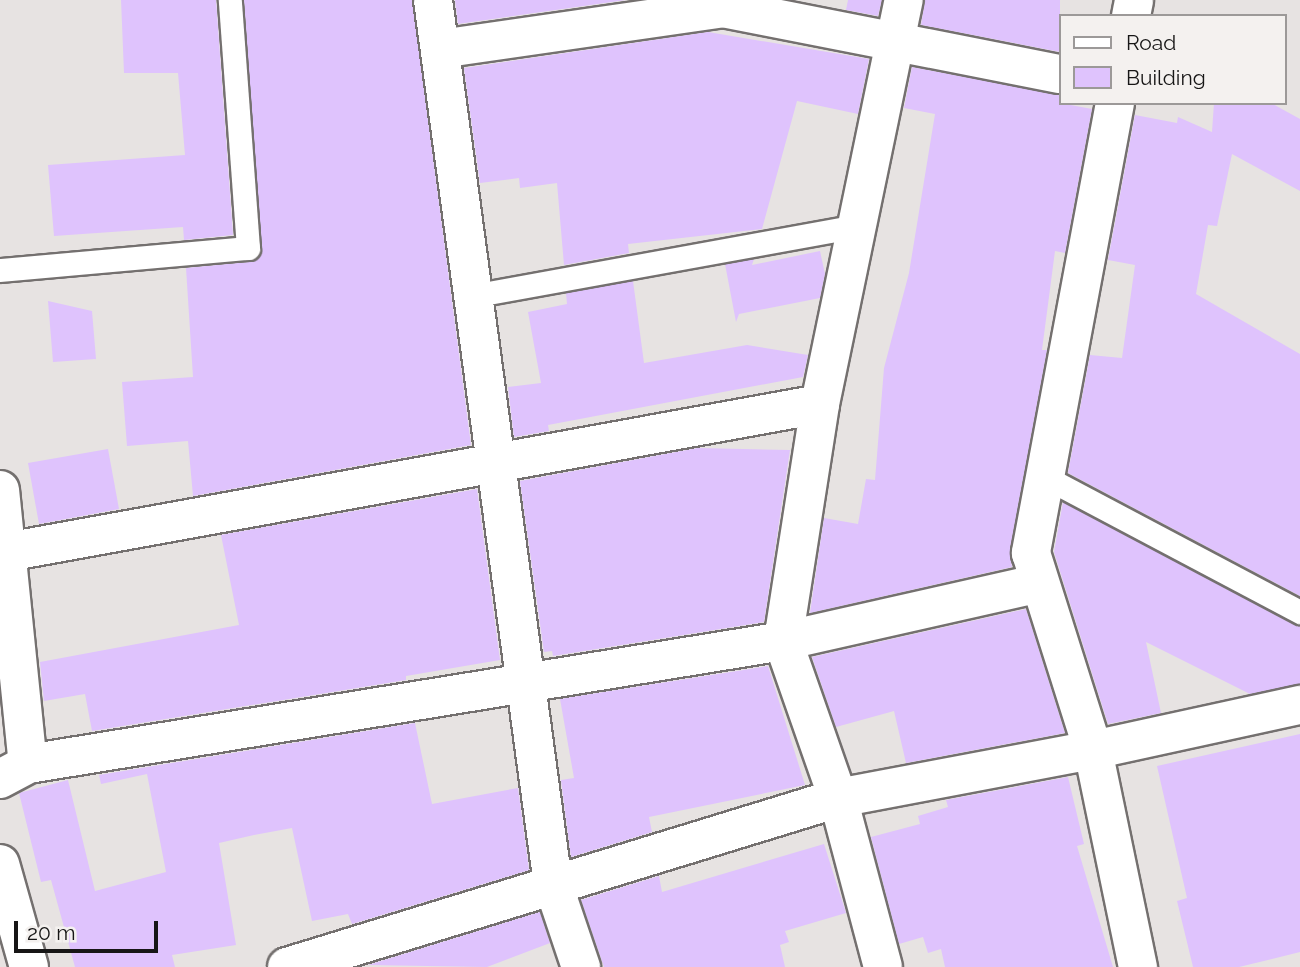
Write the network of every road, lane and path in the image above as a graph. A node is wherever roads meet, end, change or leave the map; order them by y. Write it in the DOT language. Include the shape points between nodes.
graph roads {
  1 [pos="230,0"];
  2 [pos="433,0"];
  3 [pos="904,0"];
  4 [pos="622,11"];
  5 [pos="897,44"];
  6 [pos="440,49"];
  7 [pos="1058,75"];
  8 [pos="1115,105"];
  9 [pos="859,226"];
  10 [pos="0,270"];
  11 [pos="472,296"];
  12 [pos="820,404"];
  13 [pos="494,461"];
  14 [pos="1045,477"];
  15 [pos="0,490"];
  16 [pos="6,552"];
  17 [pos="1041,583"];
  18 [pos="1300,612"];
  19 [pos="783,641"];
  20 [pos="523,684"];
  21 [pos="1300,705"];
  22 [pos="1093,750"];
  23 [pos="14,771"];
  24 [pos="838,798"];
  25 [pos="0,864"];
  26 [pos="553,884"];
  27 [pos="18,956"];
  28 [pos="287,967"];
  29 [pos="581,967"];
  30 [pos="883,967"];
  31 [pos="1138,967"];
  1 -- 10 [label="lane" via="248,248"];
  2 -- 6 [label="street"];
  3 -- 5 [label="street"];
  4 -- 5 [label="street" via="723,8"];
  4 -- 6 [label="street"];
  5 -- 7 [label="street"];
  5 -- 9 [label="street"];
  6 -- 11 [label="street"];
  8 -- 14 [label="street"];
  9 -- 11 [label="lane"];
  9 -- 12 [label="street"];
  11 -- 13 [label="street"];
  12 -- 13 [label="street"];
  12 -- 19 [label="street"];
  13 -- 16 [label="street"];
  13 -- 20 [label="street"];
  14 -- 17 [label="street" via="1031,553"];
  14 -- 18 [label="lane"];
  15 -- 16 [label="street"];
  16 -- 23 [label="street"];
  17 -- 19 [label="street"];
  17 -- 22 [label="street"];
  19 -- 20 [label="street"];
  19 -- 24 [label="street"];
  20 -- 23 [label="street"];
  20 -- 26 [label="street"];
  21 -- 22 [label="street"];
  22 -- 24 [label="street"];
  22 -- 31 [label="street"];
  24 -- 26 [label="street"];
  24 -- 30 [label="street"];
  25 -- 27 [label="street"];
  26 -- 28 [label="street"];
  26 -- 29 [label="street"];
}
